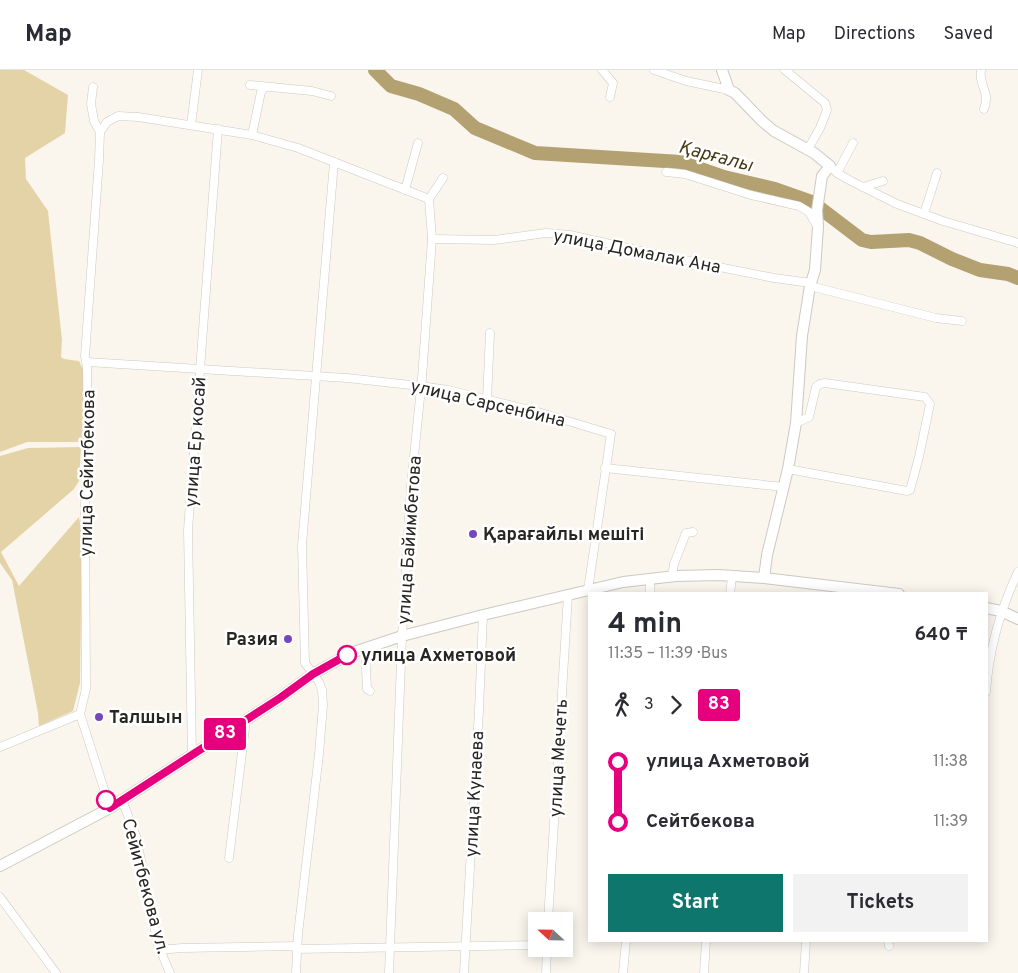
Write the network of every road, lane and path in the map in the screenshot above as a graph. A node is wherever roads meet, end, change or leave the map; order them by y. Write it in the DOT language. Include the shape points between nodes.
graph roads {
  1 [pos="198,70"];
  2 [pos="602,70"];
  3 [pos="654,70"];
  4 [pos="722,70"];
  5 [pos="784,70"];
  6 [pos="975,70"];
  7 [pos="982,70"];
  8 [pos="250,85"];
  9 [pos="93,87"];
  10 [pos="264,88"];
  11 [pos="729,90"];
  12 [pos="332,96"];
  13 [pos="610,97"];
  14 [pos="984,109"];
  15 [pos="192,125"];
  16 [pos="218,129"];
  17 [pos="100,132"];
  18 [pos="252,135"];
  19 [pos="853,143"];
  20 [pos="418,144"];
  21 [pos="808,148"];
  22 [pos="334,162"];
  23 [pos="834,169"];
  24 [pos="666,172"];
  25 [pos="937,173"];
  26 [pos="443,178"];
  27 [pos="882,181"];
  28 [pos="863,187"];
  29 [pos="405,190"];
  30 [pos="429,199"];
  31 [pos="924,214"];
  32 [pos="818,227"];
  33 [pos="432,239"];
  34 [pos="1018,243"];
  35 [pos="811,285"];
  36 [pos="962,321"];
  37 [pos="490,333"];
  38 [pos="87,362"];
  39 [pos="200,368"];
  40 [pos="315,376"];
  41 [pos="420,386"];
  42 [pos="487,400"];
  43 [pos="796,423"];
  44 [pos="605,468"];
  45 [pos="788,469"];
  46 [pos="784,487"];
  47 [pos="693,532"];
  48 [pos="1018,572"];
  49 [pos="672,576"];
  50 [pos="732,577"];
  51 [pos="764,578"];
  52 [pos="650,579"];
  53 [pos="830,589"];
  54 [pos="588,590"];
  55 [pos="650,592"];
  56 [pos="730,592"];
  57 [pos="871,592"];
  58 [pos="568,595"];
  59 [pos="988,608"];
  60 [pos="1001,611"];
  61 [pos="483,615"];
  62 [pos="1018,619"];
  63 [pos="402,636"];
  64 [pos="365,648"];
  65 [pos="988,668"];
  66 [pos="313,674"];
  67 [pos="370,691"];
  68 [pos="80,714"];
  69 [pos="246,720"];
  70 [pos="0,747"];
  71 [pos="192,755"];
  72 [pos="122,800"];
  73 [pos="110,808"];
  74 [pos="229,858"];
  75 [pos="0,866"];
  76 [pos="0,897"];
  77 [pos="549,912"];
  78 [pos="626,942"];
  79 [pos="706,942"];
  80 [pos="806,942"];
  81 [pos="528,945"];
  82 [pos="464,946"];
  83 [pos="390,947"];
  84 [pos="296,948"];
  85 [pos="160,950"];
  86 [pos="547,958"];
  87 [pos="56,973"];
  88 [pos="170,973"];
  89 [pos="296,973"];
  90 [pos="389,973"];
  91 [pos="464,973"];
  92 [pos="546,973"];
  93 [pos="623,973"];
  94 [pos="704,973"];
  95 [pos="804,973"];
  1 -- 15 [label="street"];
  2 -- 13 [label="street" via="613,83"];
  3 -- 11 [label="street"];
  4 -- 11 [label="street"];
  5 -- 21 [label="street" via="825,103 827,110"];
  6 -- 7 [label="street"];
  7 -- 14 [label="street" via="980,78 987,98"];
  8 -- 10 [label="street"];
  9 -- 17 [label="street, улица Сейитбекова" via="91,104"];
  10 -- 12 [label="street" via="312,91"];
  10 -- 18 [label="street"];
  11 -- 21 [label="street" via="774,130"];
  15 -- 16 [label="street"];
  15 -- 17 [label="street" via="118,116 107,122"];
  16 -- 18 [label="street"];
  16 -- 39 [label="street, улица Ер косай"];
  17 -- 38 [label="street, улица Сейитбекова"];
  18 -- 22 [label="street"];
  19 -- 23 [label="street"];
  20 -- 29 [label="street"];
  21 -- 23 [label="street"];
  22 -- 29 [label="street"];
  22 -- 40 [label="street"];
  23 -- 28 [label="street"];
  23 -- 32 [label="street" via="822,176"];
  24 -- 32 [label="street" via="686,174 799,206 809,212"];
  25 -- 31 [label="street"];
  26 -- 30 [label="street"];
  27 -- 28 [label="street"];
  28 -- 31 [label="street"];
  29 -- 30 [label="street"];
  30 -- 33 [label="street, улица Байимбетова"];
  31 -- 34 [label="street"];
  32 -- 35 [label="street"];
  33 -- 35 [label="street, улица Домалак Ана" via="494,240 546,233 570,235"];
  33 -- 41 [label="street, улица Байимбетова"];
  35 -- 36 [label="street, улица Домалак Ана" via="936,318"];
  35 -- 43 [label="street" via="802,336"];
  37 -- 42 [label="street"];
  38 -- 39 [label="street, улица Сарсенбина"];
  38 -- 68 [label="street, улица Сейитбекова" via="86,689"];
  39 -- 40 [label="street, улица Сарсенбина"];
  39 -- 71 [label="street, улица Ер косай" via="188,530"];
  40 -- 41 [label="street, улица Сарсенбина"];
  40 -- 66 [label="street" via="302,545 305,663"];
  41 -- 42 [label="street, улица Сарсенбина"];
  41 -- 63 [label="street, улица Байимбетова"];
  42 -- 44 [label="street, улица Сарсенбина" via="610,434"];
  43 -- 45 [label="street"];
  43 -- 45 [label="street" via="809,417 816,387 825,383 925,398 930,404 910,490"];
  44 -- 46 [label="street"];
  44 -- 54 [label="street, улица Сарсенбина"];
  45 -- 46 [label="street"];
  46 -- 51 [label="street" via="766,555"];
  47 -- 49 [label="street" via="686,533"];
  48 -- 60 [label="street"];
  49 -- 50 [label="street"];
  49 -- 52 [label="street"];
  50 -- 51 [label="street"];
  50 -- 56 [label="street"];
  51 -- 53 [label="street"];
  52 -- 54 [label="street"];
  52 -- 55 [label="street"];
  53 -- 57 [label="street"];
  54 -- 58 [label="street"];
  58 -- 61 [label="street"];
  58 -- 77 [label="street, улица Мечеть"];
  59 -- 60 [label="street"];
  60 -- 62 [label="street"];
  60 -- 65 [label="street"];
  61 -- 63 [label="street"];
  61 -- 82 [label="street, улица Кунаева"];
  63 -- 64 [label="street"];
  63 -- 83 [label="street, улица Байимбетова"];
  64 -- 66 [label="street"];
  64 -- 67 [label="street" via="367,689"];
  66 -- 69 [label="street"];
  66 -- 84 [label="street" via="322,690 323,705"];
  68 -- 70 [label="street"];
  68 -- 73 [label="street"];
  69 -- 71 [label="street"];
  69 -- 74 [label="street"];
  71 -- 72 [label="street"];
  72 -- 73 [label="street"];
  72 -- 85 [label="street, Сейитбекова ул." via="136,836"];
  73 -- 75 [label="street"];
  76 -- 87 [label="street"];
  78 -- 93 [label="street"];
  79 -- 94 [label="street"];
  80 -- 95 [label="street"];
  81 -- 82 [label="street"];
  82 -- 83 [label="street"];
  82 -- 91 [label="street, улица Кунаева"];
  83 -- 84 [label="street"];
  83 -- 90 [label="street, улица Байимбетова"];
  84 -- 85 [label="street"];
  84 -- 89 [label="street"];
  85 -- 88 [label="street, Сейитбекова ул."];
  86 -- 92 [label="street"];
}
